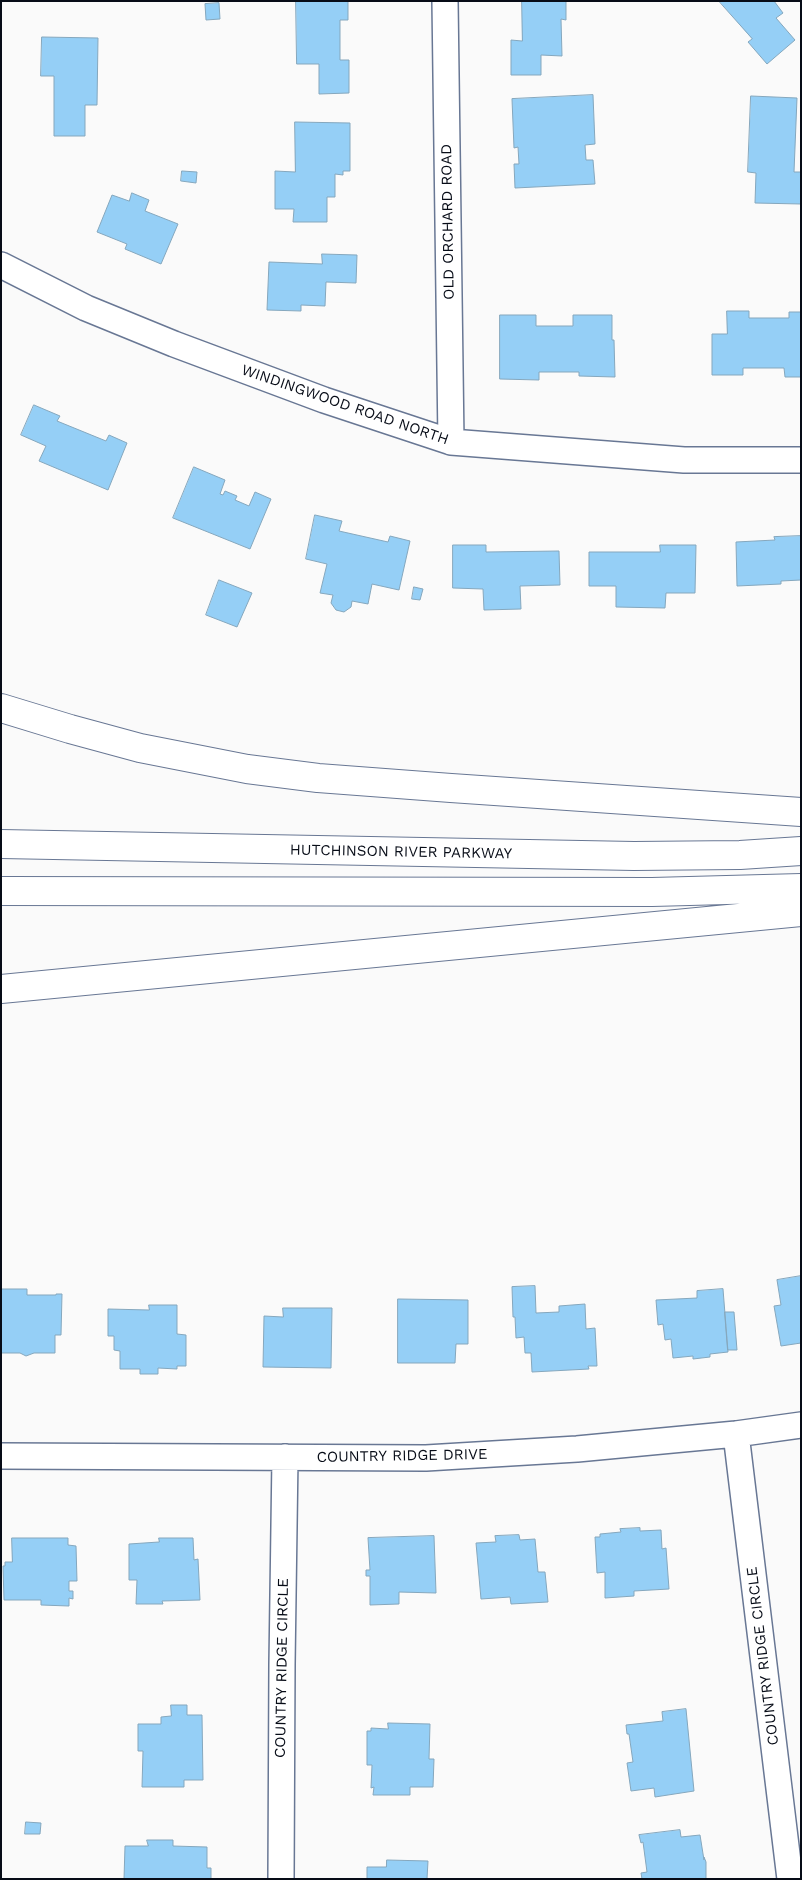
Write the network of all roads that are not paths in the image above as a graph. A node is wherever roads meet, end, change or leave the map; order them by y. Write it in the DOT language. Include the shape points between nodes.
graph roads {
  1 [pos="446,1"];
  2 [pos="1,265"];
  3 [pos="451,442"];
  4 [pos="801,460"];
  5 [pos="1,708"];
  6 [pos="801,812"];
  7 [pos="1,844"];
  8 [pos="801,851"];
  9 [pos="801,888"];
  10 [pos="1,891"];
  11 [pos="801,912"];
  12 [pos="1,989"];
  13 [pos="801,1425"];
  14 [pos="736,1434"];
  15 [pos="1,1456"];
  16 [pos="285,1457"];
  17 [pos="281,1879"];
  18 [pos="790,1879"];
  1 -- 3 [label="street, OLD ORCHARD ROAD"];
  2 -- 3 [label="street, WINDINGWOOD ROAD NORTH" via="86,308 174,344 324,400"];
  3 -- 4 [label="street, WINDINGWOOD ROAD NORTH" via="684,460"];
  5 -- 6 [label="highway" via="140,748 248,769 318,778"];
  7 -- 8 [label="highway, HUTCHINSON RIVER PARKWAY" via="634,856"];
  9 -- 10 [label="highway" via="668,892"];
  11 -- 12 [label="highway"];
  13 -- 14 [label="street, COUNTRY RIDGE DRIVE"];
  14 -- 16 [label="street, COUNTRY RIDGE DRIVE" via="577,1449 426,1458"];
  14 -- 18 [label="street, COUNTRY RIDGE CIRCLE"];
  15 -- 16 [label="street, COUNTRY RIDGE DRIVE"];
  16 -- 17 [label="street, COUNTRY RIDGE CIRCLE"];
}
